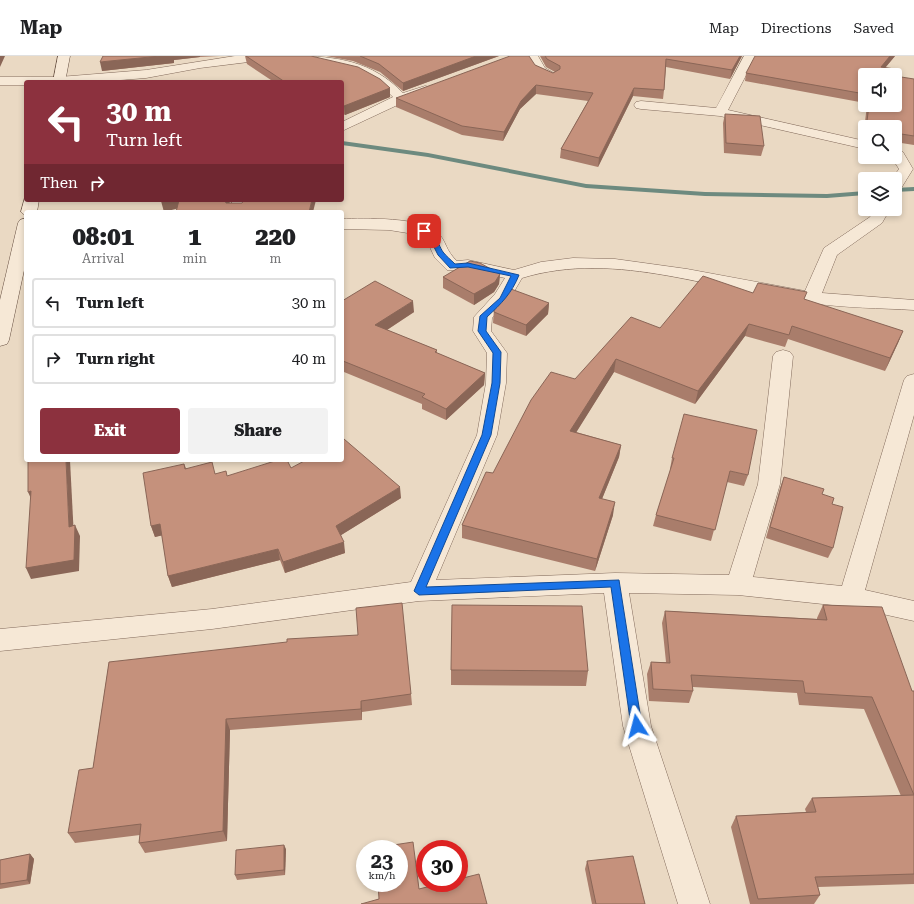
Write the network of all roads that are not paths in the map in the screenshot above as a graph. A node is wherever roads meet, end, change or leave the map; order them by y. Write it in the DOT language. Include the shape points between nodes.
graph roads {
  1 [pos="64,56"];
  2 [pos="265,56"];
  3 [pos="300,56"];
  4 [pos="531,56"];
  5 [pos="750,56"];
  6 [pos="327,58"];
  7 [pos="178,62"];
  8 [pos="553,76"];
  9 [pos="59,80"];
  10 [pos="81,80"];
  11 [pos="0,81"];
  12 [pos="24,81"];
  13 [pos="437,85"];
  14 [pos="401,98"];
  15 [pos="641,105"];
  16 [pos="720,112"];
  17 [pos="344,126"];
  18 [pos="858,143"];
  19 [pos="902,162"];
  20 [pos="902,176"];
  21 [pos="878,216"];
  22 [pos="344,224"];
  23 [pos="24,240"];
  24 [pos="22,258"];
  25 [pos="515,275"];
  26 [pos="5,288"];
  27 [pos="811,298"];
  28 [pos="914,305"];
  29 [pos="0,340"];
  30 [pos="783,356"];
  31 [pos="914,380"];
  32 [pos="615,583"];
  33 [pos="738,585"];
  34 [pos="419,591"];
  35 [pos="851,597"];
  36 [pos="914,611"];
  37 [pos="0,640"];
  38 [pos="694,904"];
  1 -- 9 [label="street"];
  2 -- 7 [label="street"];
  3 -- 6 [label="street"];
  4 -- 8 [label="street" via="540,70"];
  5 -- 16 [label="street"];
  6 -- 14 [label="street" via="380,78"];
  7 -- 10 [label="street" via="146,74"];
  11 -- 12 [label="street"];
  13 -- 14 [label="street"];
  14 -- 17 [label="street"];
  15 -- 16 [label="street"];
  16 -- 18 [label="street"];
  19 -- 20 [label="street" via="906,169"];
  21 -- 27 [label="street" via="830,252"];
  22 -- 25 [label="street" via="400,226 424,231 432,236 440,254 453,266 468,265"];
  23 -- 24 [label="street"];
  24 -- 26 [label="street"];
  25 -- 27 [label="street" via="541,267 573,263 615,264 687,274"];
  25 -- 34 [label="street" via="502,299 483,316 482,331 497,352 496,383 487,435"];
  26 -- 29 [label="street"];
  27 -- 28 [label="street"];
  30 -- 33 [label="street" via="769,484"];
  31 -- 35 [label="street"];
  32 -- 33 [label="street"];
  32 -- 34 [label="street"];
  32 -- 38 [label="street" via="637,726"];
  33 -- 35 [label="street"];
  34 -- 37 [label="street" via="212,619"];
  35 -- 36 [label="street"];
}
